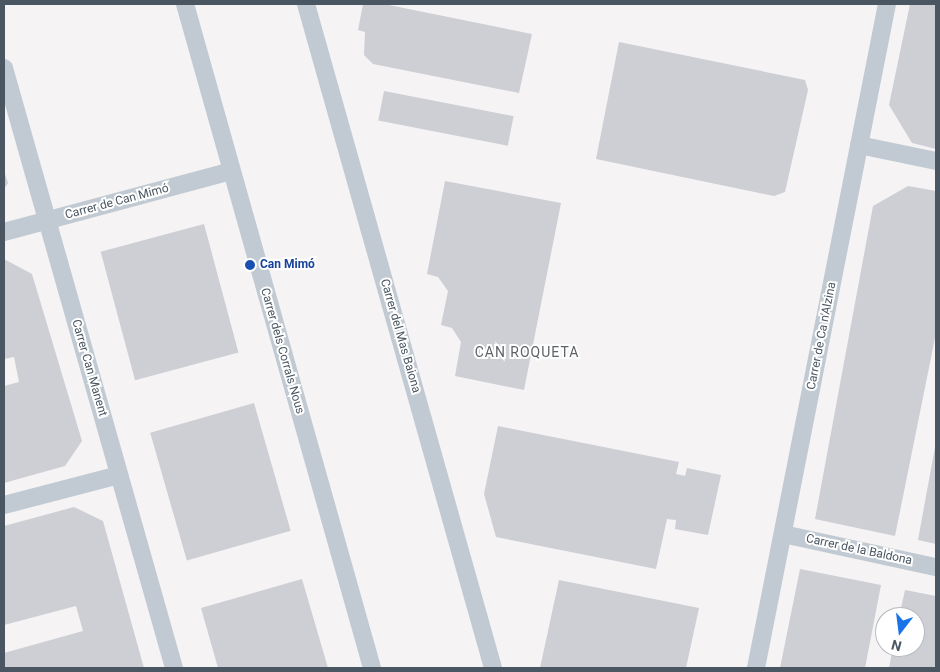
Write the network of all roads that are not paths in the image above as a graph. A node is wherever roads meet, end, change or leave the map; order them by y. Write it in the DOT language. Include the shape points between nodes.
graph roads {
  1 [pos="185,4"];
  2 [pos="306,4"];
  3 [pos="888,4"];
  4 [pos="4,68"];
  5 [pos="859,145"];
  6 [pos="936,161"];
  7 [pos="231,171"];
  8 [pos="47,220"];
  9 [pos="4,232"];
  10 [pos="119,475"];
  11 [pos="4,505"];
  12 [pos="783,534"];
  13 [pos="936,566"];
  14 [pos="174,668"];
  15 [pos="372,668"];
  16 [pos="493,668"];
  17 [pos="756,668"];
  1 -- 7 [label="street, Carrer dels Corrals Nous"];
  2 -- 16 [label="street, Carrer del Mas Baiona"];
  3 -- 5 [label="street, Carrer de Ca n'Alzina"];
  4 -- 8 [label="street, Carrer Can Manent"];
  5 -- 6 [label="street"];
  5 -- 12 [label="street, Carrer de Ca n'Alzina"];
  7 -- 8 [label="street, Carrer de Can Mimó"];
  7 -- 15 [label="street, Carrer dels Corrals Nous"];
  8 -- 9 [label="street, Carrer de Can Mimó"];
  8 -- 10 [label="street, Carrer Can Manent"];
  10 -- 11 [label="street"];
  10 -- 14 [label="street, Carrer Can Manent"];
  12 -- 13 [label="street, Carrer de la Baldona"];
  12 -- 17 [label="street, Carrer de Ca n'Alzina"];
}
